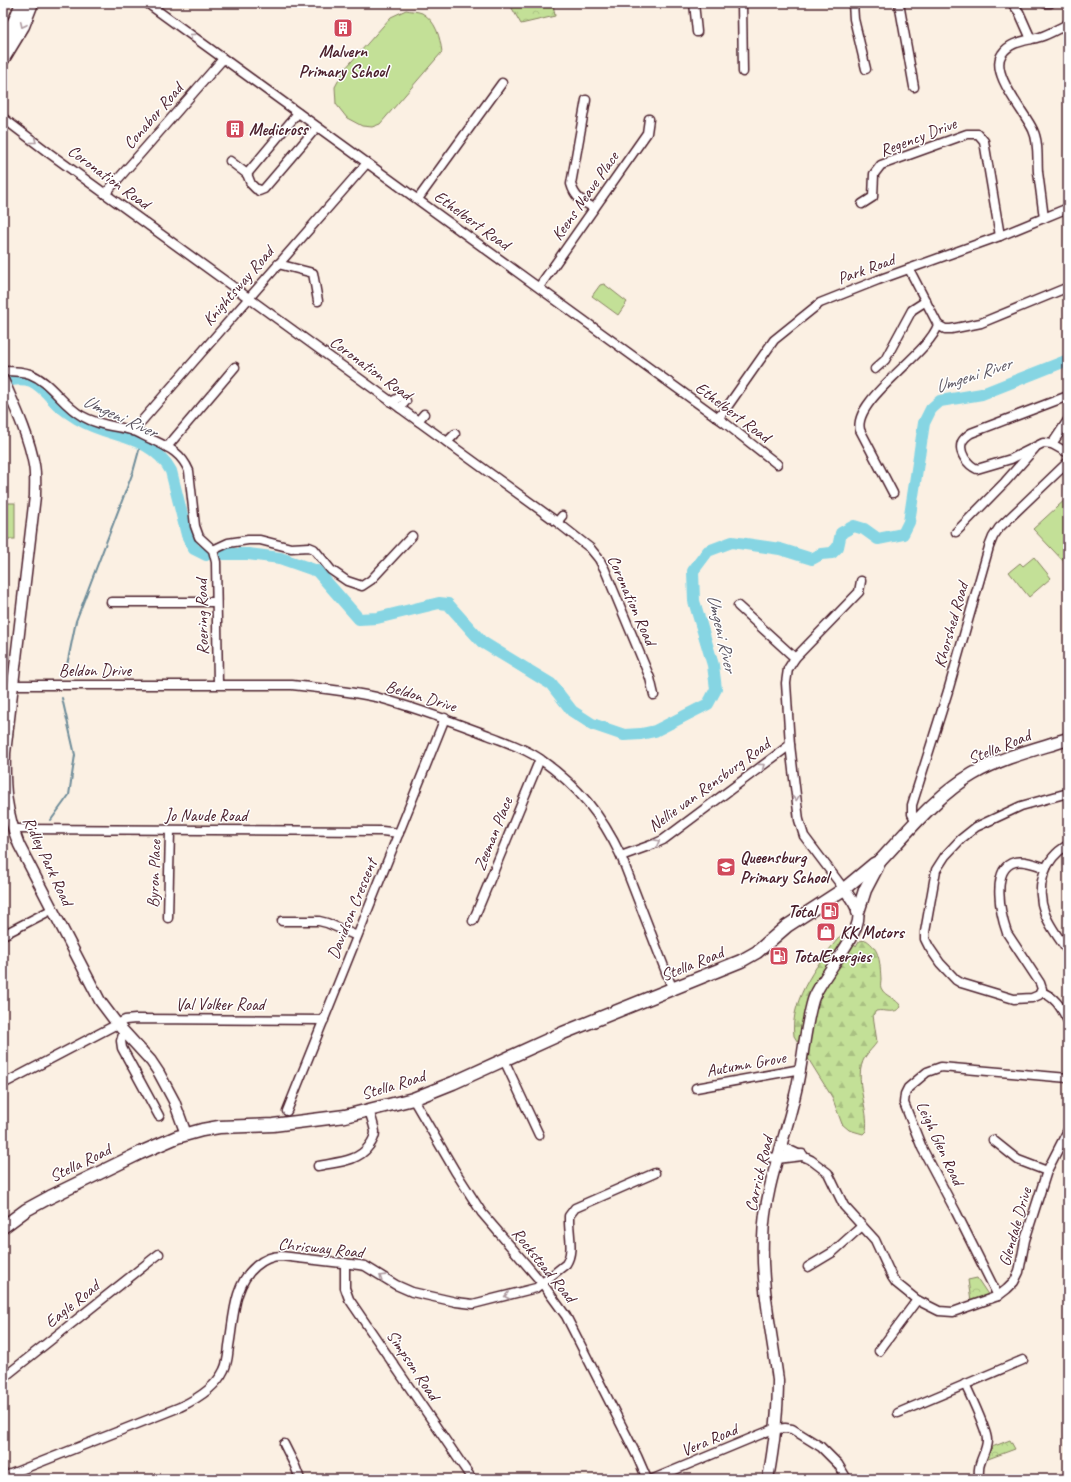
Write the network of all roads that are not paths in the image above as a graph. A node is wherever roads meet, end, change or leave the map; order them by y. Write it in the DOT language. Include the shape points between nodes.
graph roads {
  1 [pos="22,3"];
  2 [pos="32,3"];
  3 [pos="147,3"];
  4 [pos="694,3"];
  5 [pos="742,3"];
  6 [pos="854,3"];
  7 [pos="899,3"];
  8 [pos="1012,3"];
  9 [pos="1045,3"];
  10 [pos="1050,3"];
  11 [pos="1068,24"];
  12 [pos="697,32"];
  13 [pos="1031,40"];
  14 [pos="3,41"];
  15 [pos="223,59"];
  16 [pos="3,60"];
  17 [pos="866,69"];
  18 [pos="743,72"];
  19 [pos="502,84"];
  20 [pos="914,86"];
  21 [pos="586,100"];
  22 [pos="298,113"];
  23 [pos="3,118"];
  24 [pos="649,119"];
  25 [pos="317,127"];
  26 [pos="230,161"];
  27 [pos="367,163"];
  28 [pos="247,174"];
  29 [pos="105,194"];
  30 [pos="418,199"];
  31 [pos="862,204"];
  32 [pos="594,208"];
  33 [pos="1068,208"];
  34 [pos="1044,218"];
  35 [pos="1000,236"];
  36 [pos="278,264"];
  37 [pos="909,269"];
  38 [pos="539,287"];
  39 [pos="1066,288"];
  40 [pos="248,298"];
  41 [pos="318,301"];
  42 [pos="926,301"];
  43 [pos="938,325"];
  44 [pos="235,367"];
  45 [pos="875,369"];
  46 [pos="3,371"];
  47 [pos="3,380"];
  48 [pos="6,393"];
  49 [pos="1068,396"];
  50 [pos="391,402"];
  51 [pos="400,408"];
  52 [pos="424,414"];
  53 [pos="718,418"];
  54 [pos="1068,420"];
  55 [pos="418,421"];
  56 [pos="133,431"];
  57 [pos="455,434"];
  58 [pos="447,442"];
  59 [pos="1038,444"];
  60 [pos="1052,444"];
  61 [pos="167,447"];
  62 [pos="1068,453"];
  63 [pos="1068,462"];
  64 [pos="777,464"];
  65 [pos="892,493"];
  66 [pos="956,532"];
  67 [pos="412,536"];
  68 [pos="213,550"];
  69 [pos="861,581"];
  70 [pos="111,602"];
  71 [pos="216,602"];
  72 [pos="738,606"];
  73 [pos="794,658"];
  74 [pos="218,684"];
  75 [pos="14,685"];
  76 [pos="654,695"];
  77 [pos="445,718"];
  78 [pos="1068,739"];
  79 [pos="790,745"];
  80 [pos="540,758"];
  81 [pos="4,774"];
  82 [pos="1068,793"];
  83 [pos="916,822"];
  84 [pos="13,829"];
  85 [pos="170,830"];
  86 [pos="399,833"];
  87 [pos="1068,845"];
  88 [pos="621,856"];
  89 [pos="878,864"];
  90 [pos="1046,868"];
  91 [pos="845,892"];
  92 [pos="53,909"];
  93 [pos="858,912"];
  94 [pos="168,918"];
  95 [pos="282,921"];
  96 [pos="473,922"];
  97 [pos="3,935"];
  98 [pos="357,936"];
  99 [pos="1068,951"];
  100 [pos="673,990"];
  101 [pos="1042,992"];
  102 [pos="324,1020"];
  103 [pos="1068,1021"];
  104 [pos="121,1028"];
  105 [pos="504,1060"];
  106 [pos="801,1070"];
  107 [pos="1068,1078"];
  108 [pos="3,1084"];
  109 [pos="696,1088"];
  110 [pos="413,1099"];
  111 [pos="369,1110"];
  112 [pos="288,1111"];
  113 [pos="159,1116"];
  114 [pos="1068,1130"];
  115 [pos="186,1134"];
  116 [pos="539,1135"];
  117 [pos="993,1140"];
  118 [pos="781,1146"];
  119 [pos="802,1155"];
  120 [pos="766,1157"];
  121 [pos="777,1158"];
  122 [pos="318,1166"];
  123 [pos="1047,1171"];
  124 [pos="651,1175"];
  125 [pos="862,1226"];
  126 [pos="3,1227"];
  127 [pos="159,1254"];
  128 [pos="345,1263"];
  129 [pos="808,1267"];
  130 [pos="542,1282"];
  131 [pos="998,1296"];
  132 [pos="917,1300"];
  133 [pos="879,1351"];
  134 [pos="1023,1360"];
  135 [pos="3,1378"];
  136 [pos="965,1384"];
  137 [pos="898,1413"];
  138 [pos="776,1429"];
  139 [pos="284,1444"];
  140 [pos="3,1477"];
  141 [pos="300,1479"];
  142 [pos="472,1479"];
  143 [pos="647,1479"];
  144 [pos="653,1479"];
  145 [pos="768,1479"];
  146 [pos="848,1479"];
  147 [pos="980,1479"];
  1 -- 14 [label="main road"];
  2 -- 16 [label="main road, one-way" via="23,26"];
  15 -- 3 [label="street, Ethelbert Road, one-way"];
  4 -- 12 [label="street"];
  5 -- 18 [label="street"];
  6 -- 17 [label="street" via="854,19"];
  7 -- 20 [label="street"];
  8 -- 13 [label="street" via="1019,12"];
  9 -- 10 [label="street"];
  11 -- 13 [label="street"];
  13 -- 34 [label="street" via="1011,46 1002,53 998,68 1034,131"];
  15 -- 22 [label="street, Ethelbert Road"];
  15 -- 29 [label="street, Conabor Road"];
  19 -- 30 [label="street"];
  21 -- 32 [label="street" via="571,184 574,194"];
  22 -- 25 [label="street, Ethelbert Road"];
  22 -- 28 [label="street"];
  23 -- 29 [label="street, Coronation Road, one-way"];
  24 -- 32 [label="street, Keens Neave Place" via="647,133"];
  25 -- 27 [label="street, Ethelbert Road"];
  25 -- 28 [label="street" via="264,189 259,191 253,187"];
  26 -- 28 [label="street"];
  27 -- 30 [label="street, Ethelbert Road"];
  27 -- 36 [label="street, Knightsway Road"];
  29 -- 40 [label="street, Coronation Road"];
  30 -- 38 [label="street, Ethelbert Road"];
  31 -- 35 [label="street, Regency Drive" via="873,197 874,174 880,165 967,134 978,134 984,141"];
  32 -- 38 [label="street, Keens Neave Place"];
  33 -- 34 [label="street, Park Road"];
  34 -- 35 [label="street, Park Road"];
  35 -- 37 [label="street, Park Road"];
  36 -- 40 [label="street, Knightsway Road"];
  36 -- 41 [label="street" via="313,273"];
  37 -- 42 [label="street"];
  37 -- 53 [label="street, Park Road" via="832,297 806,313 774,340"];
  38 -- 53 [label="street, Ethelbert Road"];
  39 -- 43 [label="street" via="981,323 951,329"];
  40 -- 50 [label="street, Coronation Road"];
  40 -- 56 [label="street, Knightsway Road"];
  42 -- 43 [label="street"];
  42 -- 45 [label="street" via="912,310 885,360"];
  43 -- 65 [label="street" via="923,348 874,396 859,422 860,430"];
  44 -- 61 [label="street"];
  46 -- 56 [label="street" via="17,371 41,380 81,416"];
  47 -- 48 [label="street, Ridley Park Road"];
  48 -- 75 [label="street, Ridley Park Road" via="28,440 36,481"];
  49 -- 59 [label="street" via="971,433 962,442 962,446 967,462 977,469 1011,459"];
  50 -- 51 [label="street, Coronation Road"];
  50 -- 51 [label="street" via="403,399"];
  51 -- 55 [label="street, Coronation Road"];
  52 -- 55 [label="street"];
  53 -- 64 [label="street, Ethelbert Road"];
  54 -- 60 [label="street"];
  55 -- 58 [label="street, Coronation Road"];
  56 -- 61 [label="street"];
  57 -- 58 [label="street"];
  58 -- 76 [label="street, Coronation Road" via="559,519 590,548 602,564 650,678"];
  59 -- 60 [label="street"];
  59 -- 66 [label="street"];
  60 -- 62 [label="street"];
  61 -- 68 [label="street" via="186,462 195,526"];
  63 -- 83 [label="street, Khorshed Road" via="999,528 993,537 912,805 912,814"];
  67 -- 68 [label="street" via="371,580 362,586 347,582 331,570 314,549 309,547 291,548 260,540 248,540"];
  68 -- 71 [label="street, Roering Road" via="216,562"];
  69 -- 73 [label="street" via="859,592"];
  70 -- 71 [label="street"];
  71 -- 74 [label="street, Roering Road"];
  72 -- 73 [label="street"];
  73 -- 79 [label="street" via="787,674"];
  74 -- 75 [label="street, Beldon Drive"];
  74 -- 77 [label="street, Beldon Drive" via="328,688 376,697"];
  75 -- 81 [label="street, Ridley Park Road"];
  77 -- 80 [label="street, Beldon Drive"];
  77 -- 86 [label="street, Davidson Crescent"];
  78 -- 83 [label="main road, Stella Road" via="1013,757 973,774"];
  88 -- 79 [label="street, Nellie van Rensburg Road, one-way" via="663,840"];
  79 -- 91 [label="street, one-way" via="796,806 801,828 812,848"];
  80 -- 88 [label="street, Beldon Drive" via="569,782 592,806"];
  80 -- 96 [label="street, Zeeman Place"];
  81 -- 84 [label="street, Ridley Park Road" via="7,807"];
  82 -- 101 [label="street" via="1021,806 976,827 961,839 936,870 925,932 927,942 940,963 961,983 1014,998 1032,998"];
  83 -- 89 [label="main road, Stella Road"];
  84 -- 85 [label="street, Jo Naude Road"];
  84 -- 92 [label="street, Ridley Park Road"];
  85 -- 86 [label="street, Jo Naude Road"];
  85 -- 94 [label="street, Byron Place"];
  86 -- 98 [label="street, Davidson Crescent"];
  87 -- 90 [label="street" via="1054,855"];
  88 -- 100 [label="street, Beldon Drive"];
  89 -- 91 [label="main road, Stella Road" via="862,882"];
  89 -- 93 [label="main road"];
  90 -- 99 [label="street" via="1041,882 1043,906 1049,922"];
  90 -- 101 [label="street" via="1024,862 1010,864 1002,874 999,884 1007,933 1040,983"];
  91 -- 93 [label="street"];
  91 -- 100 [label="main road, Stella Road" via="741,962"];
  92 -- 97 [label="street"];
  92 -- 104 [label="street, Ridley Park Road" via="100,1002"];
  93 -- 106 [label="street, Carrick Road" via="858,922 850,940 819,986 814,999"];
  95 -- 98 [label="street" via="319,921"];
  98 -- 102 [label="street, Davidson Crescent"];
  100 -- 105 [label="main road, Stella Road" via="563,1033"];
  101 -- 103 [label="street" via="1056,1000"];
  102 -- 104 [label="street, Val Volker Road" via="136,1019 125,1020"];
  102 -- 112 [label="street, Davidson Crescent"];
  104 -- 108 [label="street, Val Volker Road"];
  104 -- 113 [label="street" via="122,1048"];
  104 -- 115 [label="street, Ridley Park Road" via="151,1061 166,1085"];
  105 -- 110 [label="main road, Stella Road"];
  105 -- 116 [label="street"];
  106 -- 109 [label="street, Autumn Grove"];
  106 -- 118 [label="street, Carrick Road"];
  107 -- 131 [label="street, Leigh Glen Road" via="941,1067 927,1072 908,1088 905,1094 904,1103 922,1148"];
  110 -- 111 [label="main road, Stella Road"];
  110 -- 130 [label="street, Rockstead Road" via="482,1213"];
  111 -- 115 [label="main road, Stella Road" via="314,1121 219,1127"];
  111 -- 122 [label="street" via="375,1132 367,1149 353,1159"];
  114 -- 123 [label="street, Glendale Drive"];
  115 -- 126 [label="main road, Stella Road" via="140,1153 50,1197"];
  117 -- 123 [label="street" via="1018,1160"];
  118 -- 119 [label="street, Glendale Drive"];
  118 -- 121 [label="street, Carrick Road"];
  119 -- 121 [label="street"];
  119 -- 125 [label="street, Glendale Drive" via="828,1173 844,1206"];
  120 -- 121 [label="street"];
  121 -- 138 [label="street, Carrick Road" via="766,1205 763,1240 764,1281 778,1380"];
  123 -- 131 [label="street, Glendale Drive" via="1024,1240 1019,1272 1014,1282"];
  124 -- 130 [label="street, Chrisway Road" via="575,1208 568,1221 571,1253 569,1260"];
  125 -- 129 [label="street" via="833,1252"];
  125 -- 132 [label="street, Glendale Drive" via="875,1240 896,1283"];
  127 -- 135 [label="street, Eagle Road"];
  130 -- 128 [label="street, Chrisway Road, one-way" via="531,1290 482,1302 466,1303 412,1292 396,1286 365,1266"];
  128 -- 140 [label="street, Chrisway Road" via="281,1256 264,1260 248,1273 240,1285 227,1364 218,1380 207,1390 180,1407"];
  128 -- 142 [label="street, Simpson Road" via="345,1288 348,1299"];
  130 -- 143 [label="street, Rockstead Road" via="566,1316"];
  131 -- 132 [label="street, Glendale Drive" via="953,1312 939,1311"];
  132 -- 133 [label="street"];
  134 -- 136 [label="street"];
  136 -- 137 [label="street"];
  136 -- 147 [label="street" via="987,1435 978,1470"];
  138 -- 144 [label="street, Vera Road"];
  138 -- 145 [label="street, Carrick Road"];
  138 -- 146 [label="street" via="789,1428 821,1447 838,1464"];
  139 -- 141 [label="street"];
}
